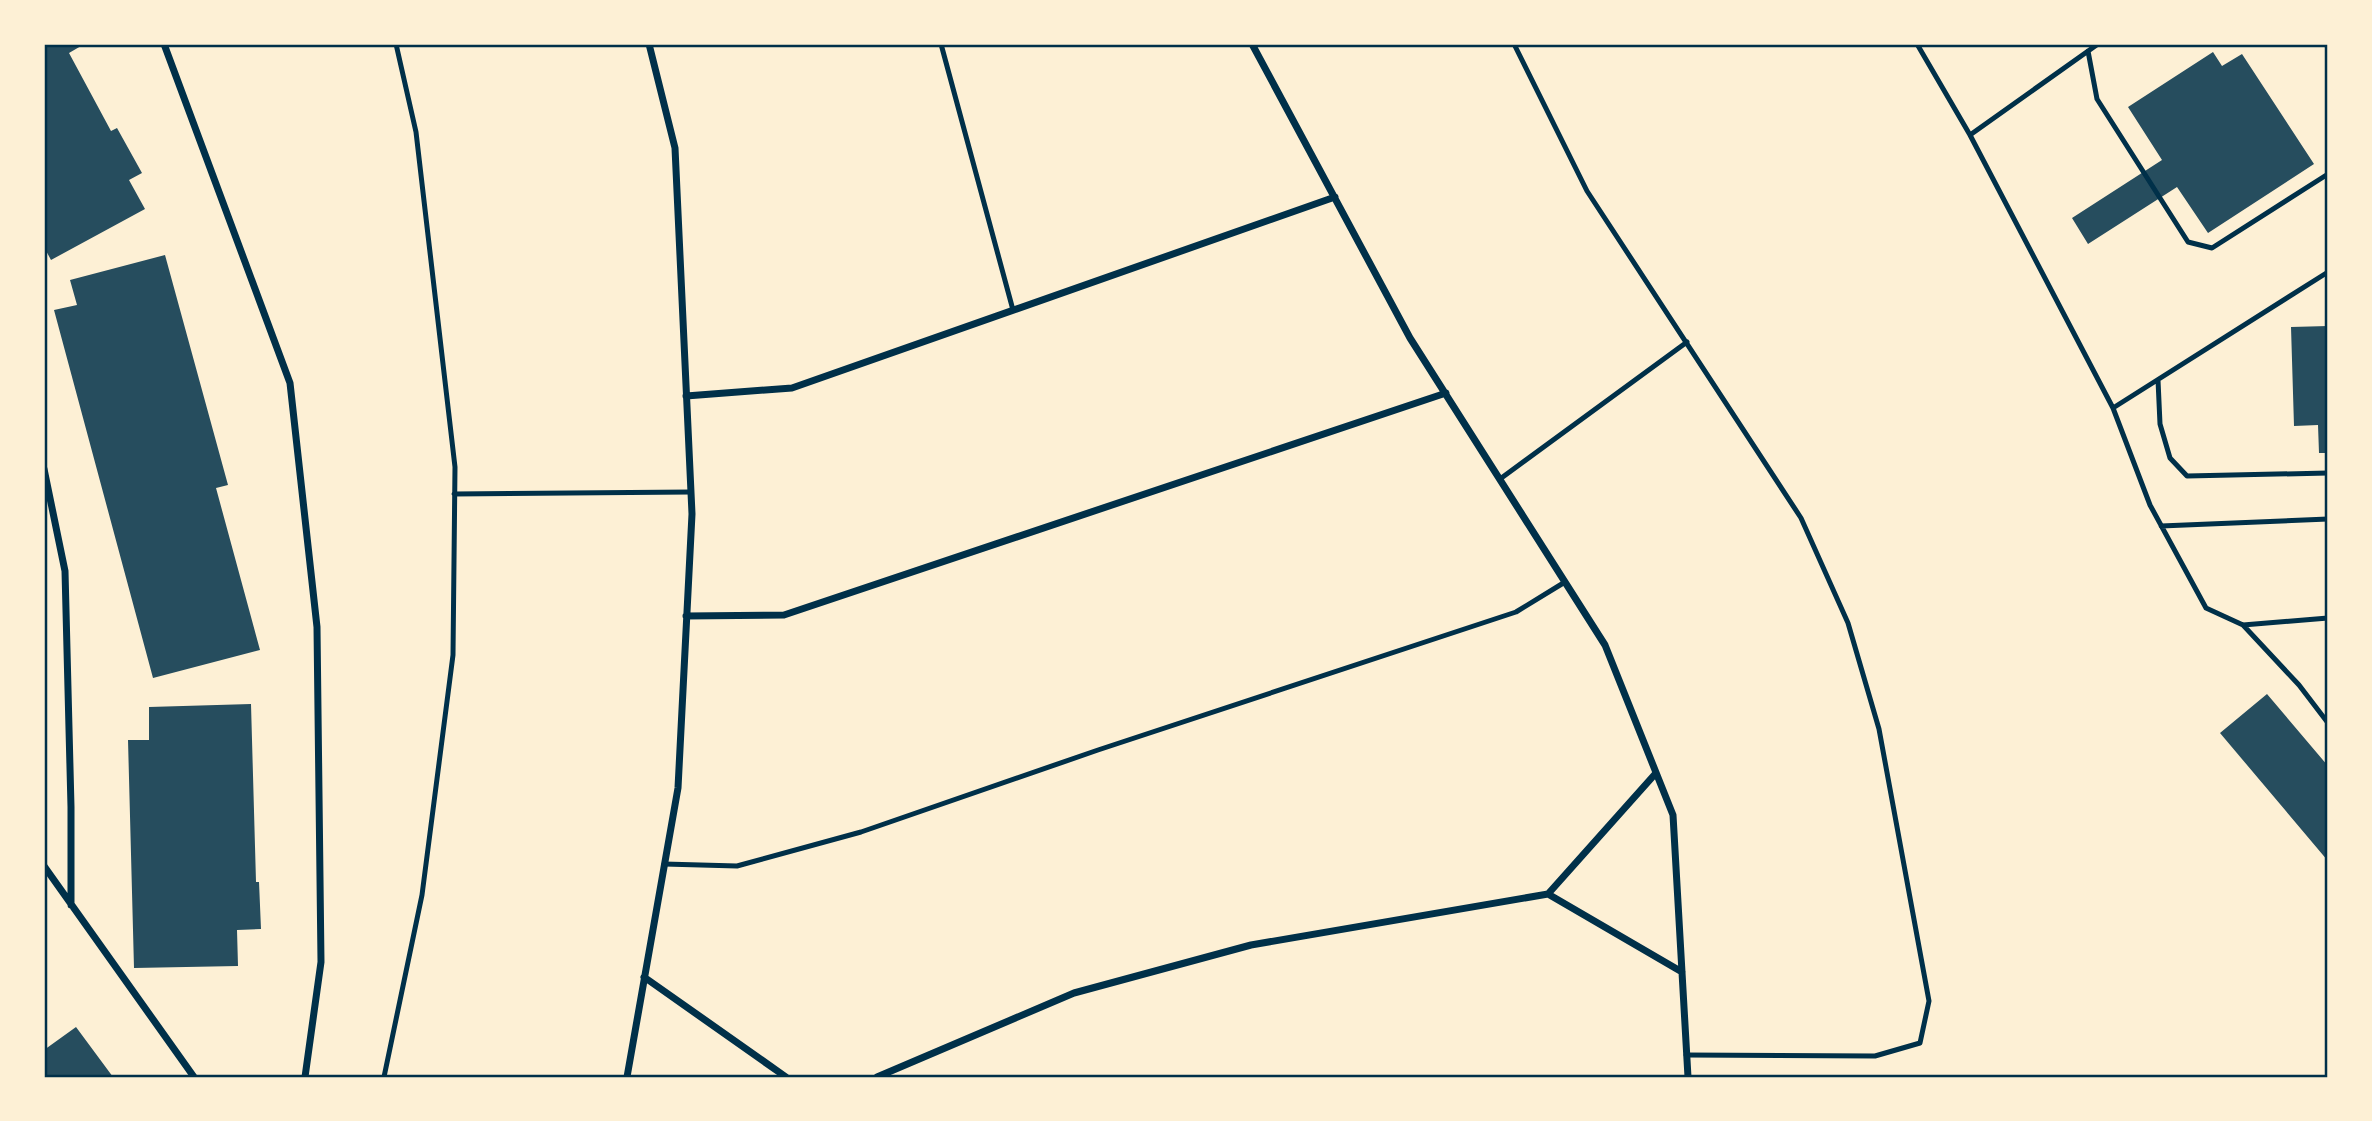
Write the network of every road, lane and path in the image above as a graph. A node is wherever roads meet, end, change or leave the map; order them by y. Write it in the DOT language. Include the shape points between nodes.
graph roads {
  1 [pos="164,44"];
  2 [pos="396,44"];
  3 [pos="649,44"];
  4 [pos="941,44"];
  5 [pos="1252,44"];
  6 [pos="1514,44"];
  7 [pos="1917,44"];
  8 [pos="2098,44"];
  9 [pos="2088,51"];
  10 [pos="1970,135"];
  11 [pos="2328,174"];
  12 [pos="1335,197"];
  13 [pos="2328,272"];
  14 [pos="1013,310"];
  15 [pos="1687,342"];
  16 [pos="2158,380"];
  17 [pos="1446,393"];
  18 [pos="687,396"];
  19 [pos="2113,408"];
  20 [pos="44,469"];
  21 [pos="2328,473"];
  22 [pos="1500,479"];
  23 [pos="691,492"];
  24 [pos="454,494"];
  25 [pos="2328,519"];
  26 [pos="2161,526"];
  27 [pos="1565,582"];
  28 [pos="686,616"];
  29 [pos="2328,618"];
  30 [pos="2244,625"];
  31 [pos="2328,723"];
  32 [pos="1656,773"];
  33 [pos="664,864"];
  34 [pos="44,866"];
  35 [pos="1548,894"];
  36 [pos="71,905"];
  37 [pos="1682,972"];
  38 [pos="644,977"];
  39 [pos="1686,1055"];
  40 [pos="194,1077"];
  41 [pos="305,1077"];
  42 [pos="384,1077"];
  43 [pos="627,1077"];
  44 [pos="786,1077"];
  45 [pos="877,1077"];
  46 [pos="1688,1077"];
  1 -- 41 [label="street" via="290,383 317,628 321,962"];
  2 -- 24 [label="lane" via="416,132"];
  3 -- 18 [label="street" via="675,148"];
  4 -- 14 [label="lane"];
  5 -- 12 [label="street"];
  6 -- 15 [label="lane" via="1587,191"];
  7 -- 10 [label="lane"];
  8 -- 9 [label="lane"];
  9 -- 10 [label="lane"];
  9 -- 11 [label="lane" via="2097,99 2188,242 2212,248"];
  10 -- 19 [label="lane"];
  12 -- 14 [label="street"];
  12 -- 17 [label="street" via="1410,338"];
  13 -- 16 [label="lane"];
  14 -- 18 [label="street" via="792,388"];
  15 -- 22 [label="lane"];
  15 -- 39 [label="lane" via="1801,518 1848,623 1879,729 1930,1001 1920,1043 1875,1056"];
  16 -- 19 [label="lane"];
  16 -- 21 [label="lane" via="2161,424 2170,458 2187,476"];
  17 -- 22 [label="street"];
  17 -- 28 [label="street" via="784,615"];
  18 -- 23 [label="street"];
  19 -- 26 [label="lane"];
  20 -- 36 [label="street" via="65,571"];
  22 -- 27 [label="street"];
  23 -- 24 [label="lane"];
  23 -- 28 [label="street"];
  24 -- 42 [label="lane" via="453,655 422,895"];
  25 -- 26 [label="lane"];
  26 -- 30 [label="lane" via="2206,608"];
  27 -- 32 [label="street" via="1605,645"];
  27 -- 33 [label="lane" via="1516,612 861,832 737,866"];
  28 -- 33 [label="street" via="678,788"];
  29 -- 30 [label="lane"];
  30 -- 31 [label="lane"];
  32 -- 35 [label="street"];
  32 -- 37 [label="street" via="1673,814"];
  33 -- 38 [label="street"];
  34 -- 36 [label="street"];
  35 -- 37 [label="street"];
  35 -- 45 [label="street" via="1251,945 1074,993"];
  36 -- 40 [label="street"];
  37 -- 39 [label="street"];
  38 -- 43 [label="street"];
  38 -- 44 [label="street"];
  39 -- 46 [label="street"];
}
